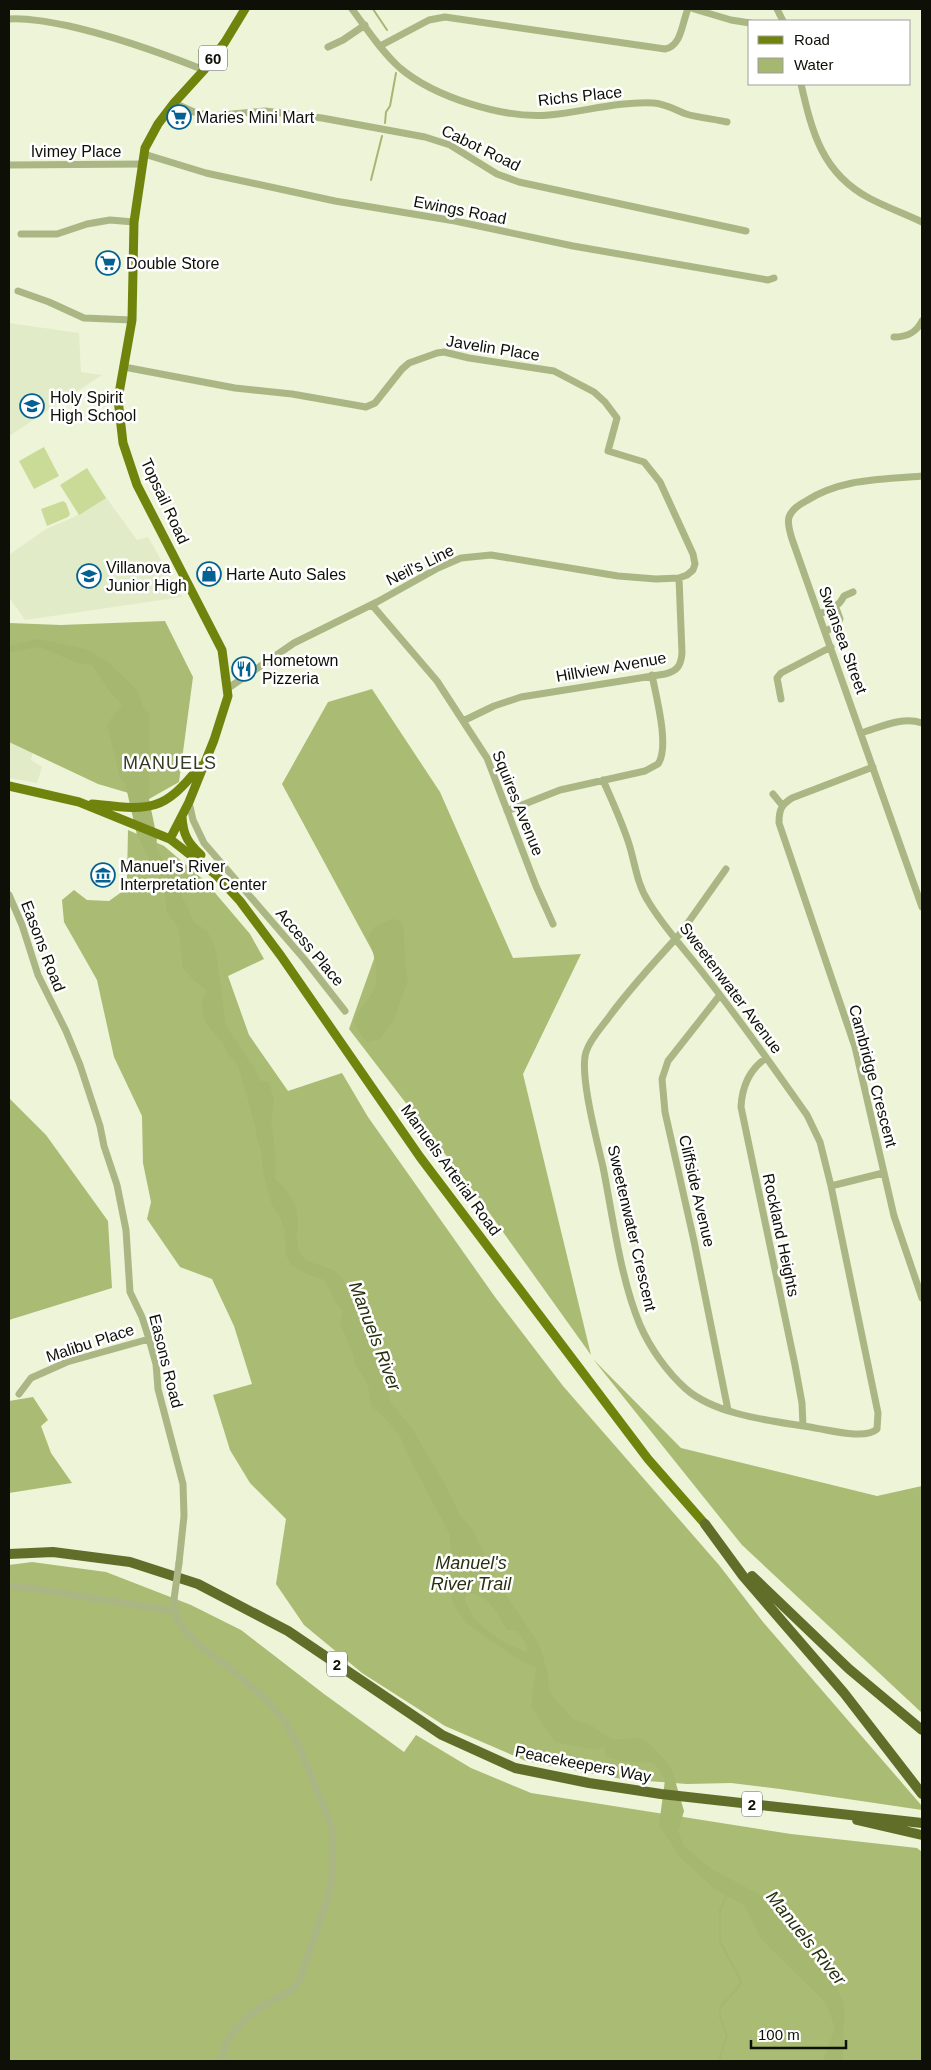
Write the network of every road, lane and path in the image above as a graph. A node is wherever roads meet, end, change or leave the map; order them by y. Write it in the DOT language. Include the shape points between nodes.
graph roads {
  1 [pos="244,9"];
  2 [pos="352,9"];
  3 [pos="688,9"];
  4 [pos="694,9"];
  5 [pos="9,19"];
  6 [pos="748,23"];
  7 [pos="364,25"];
  8 [pos="380,46"];
  9 [pos="328,47"];
  10 [pos="204,70"];
  11 [pos="802,85"];
  12 [pos="174,103"];
  13 [pos="727,122"];
  14 [pos="144,154"];
  15 [pos="143,164"];
  16 [pos="9,165"];
  17 [pos="134,222"];
  18 [pos="922,222"];
  19 [pos="746,231"];
  20 [pos="21,234"];
  21 [pos="774,278"];
  22 [pos="18,291"];
  23 [pos="132,320"];
  24 [pos="922,321"];
  25 [pos="894,337"];
  26 [pos="124,367"];
  27 [pos="922,476"];
  28 [pos="679,578"];
  29 [pos="853,592"];
  30 [pos="372,604"];
  31 [pos="836,608"];
  32 [pos="819,614"];
  33 [pos="825,632"];
  34 [pos="831,647"];
  35 [pos="652,675"];
  36 [pos="227,689"];
  37 [pos="781,699"];
  38 [pos="463,721"];
  39 [pos="922,723"];
  40 [pos="861,732"];
  41 [pos="205,759"];
  42 [pos="872,767"];
  43 [pos="604,780"];
  44 [pos="9,786"];
  45 [pos="773,794"];
  46 [pos="79,802"];
  47 [pos="190,802"];
  48 [pos="782,805"];
  49 [pos="507,811"];
  50 [pos="182,816"];
  51 [pos="170,839"];
  52 [pos="726,869"];
  53 [pos="216,875"];
  54 [pos="9,895"];
  55 [pos="922,907"];
  56 [pos="553,924"];
  57 [pos="675,938"];
  58 [pos="720,995"];
  59 [pos="345,1011"];
  60 [pos="766,1058"];
  61 [pos="884,1173"];
  62 [pos="831,1186"];
  63 [pos="837,1212"];
  64 [pos="922,1298"];
  65 [pos="149,1339"];
  66 [pos="19,1394"];
  67 [pos="728,1410"];
  68 [pos="803,1426"];
  69 [pos="705,1524"];
  70 [pos="9,1554"];
  71 [pos="9,1586"];
  72 [pos="174,1611"];
  73 [pos="922,1730"];
  74 [pos="922,1794"];
  75 [pos="815,1811"];
  76 [pos="922,1823"];
  77 [pos="922,1835"];
  78 [pos="222,2061"];
  1 -- 10 [label="main road, Topsail Road / 60"];
  2 -- 7 [label="street, Richs Place"];
  3 -- 8 [label="street" via="677,42 664,48 445,17 429,20"];
  4 -- 6 [label="street"];
  5 -- 10 [label="street" via="51,22 120,38"];
  7 -- 8 [label="street, Richs Place"];
  7 -- 9 [label="street"];
  8 -- 13 [label="street, Richs Place" via="402,69 421,82 446,95 484,107 544,116 653,103"];
  10 -- 12 [label="main road, Topsail Road / 60"];
  11 -- 18 [label="street" via="814,135 835,171 868,198"];
  12 -- 14 [label="main road, Topsail Road / 60" via="158,124"];
  12 -- 19 [label="street, Cabot Road" via="210,116 265,111 425,137 450,145 492,171 519,182"];
  14 -- 15 [label="main road, Topsail Road / 60"];
  14 -- 21 [label="street, Ewings Road" via="206,173 335,200 583,248 768,280"];
  15 -- 16 [label="street, Ivimey Place"];
  15 -- 17 [label="main road, Topsail Road / 60"];
  17 -- 20 [label="street" via="110,220 57,234"];
  17 -- 23 [label="main road, Topsail Road / 60"];
  22 -- 23 [label="street" via="84,318"];
  23 -- 26 [label="main road, Topsail Road / 60"];
  24 -- 25 [label="street" via="913,332"];
  26 -- 28 [label="street, Javelin Place" via="235,388 366,407 375,403 405,366 437,353 554,371 594,392 618,418 608,451 644,462 660,482 695,564 687,575"];
  26 -- 36 [label="main road, Topsail Road / 60" via="118,399 123,443 137,485 222,650"];
  27 -- 32 [label="street, Swansea Street" via="842,484 809,499 791,512 792,539"];
  28 -- 30 [label="street, Neil's Line" via="618,576 491,555 461,558"];
  28 -- 35 [label="street, Hillview Avenue" via="681,662 673,672"];
  29 -- 31 [label="street" via="844,596"];
  30 -- 36 [label="street, Neil's Line" via="294,644"];
  30 -- 38 [label="street, Squires Avenue" via="430,673"];
  31 -- 32 [label="street"];
  31 -- 33 [label="street" via="840,619"];
  32 -- 33 [label="street, Swansea Street"];
  33 -- 34 [label="street, Swansea Street"];
  34 -- 37 [label="street" via="780,673 777,678"];
  34 -- 40 [label="street, Swansea Street"];
  35 -- 38 [label="street, Hillview Avenue" via="521,697"];
  35 -- 43 [label="street" via="663,742 661,761 649,770"];
  36 -- 41 [label="main road, Topsail Road / 60" via="228,696"];
  38 -- 49 [label="street, Squires Avenue" via="487,758"];
  39 -- 40 [label="street" via="914,720 889,723"];
  40 -- 42 [label="street, Swansea Street"];
  41 -- 46 [label="main road" via="174,797 157,805 136,808"];
  41 -- 47 [label="main road, Topsail Road / 60"];
  42 -- 48 [label="street" via="792,798"];
  42 -- 55 [label="street, Swansea Street"];
  43 -- 49 [label="street" via="555,791"];
  43 -- 57 [label="street, Sweetenwater Avenue" via="645,896"];
  44 -- 46 [label="main road"];
  45 -- 48 [label="street"];
  46 -- 51 [label="main road, Manuels Arterial Road"];
  47 -- 50 [label="main road, Topsail Road / 60"];
  47 -- 59 [label="street, Access Place" via="193,820 204,843"];
  48 -- 61 [label="street, Cambridge Crescent" via="779,813 782,834 855,1047"];
  49 -- 56 [label="street, Squires Avenue"];
  50 -- 51 [label="main road, Topsail Road / 60"];
  50 -- 53 [label="main road" via="189,844"];
  51 -- 53 [label="main road, Manuels Arterial Road"];
  52 -- 57 [label="street, Sweetenwater Crescent"];
  53 -- 69 [label="main road, Manuels Arterial Road" via="281,956 432,1172 648,1460"];
  54 -- 65 [label="street, Easons Road" via="38,975 80,1065 100,1126 126,1230 130,1292"];
  57 -- 58 [label="street, Sweetenwater Avenue"];
  57 -- 67 [label="street, Sweetenwater Crescent" via="648,966 591,1040 584,1059 584,1074 613,1221 641,1326 654,1350 686,1389 709,1404"];
  58 -- 60 [label="street, Sweetenwater Avenue"];
  58 -- 67 [label="street, Cliffside Avenue" via="668,1061 662,1084 665,1112"];
  60 -- 62 [label="street, Sweetenwater Avenue" via="812,1122"];
  60 -- 68 [label="street, Rockland Heights" via="758,1063 746,1081 741,1106 797,1374"];
  61 -- 62 [label="street"];
  61 -- 64 [label="street, Cambridge Crescent" via="899,1233"];
  62 -- 63 [label="street, Sweetenwater Avenue"];
  63 -- 68 [label="street, Sweetenwater Crescent" via="879,1424 875,1432 868,1434"];
  65 -- 66 [label="street, Malibu Place" via="67,1362 31,1378"];
  65 -- 72 [label="street, Easons Road, bridge" via="158,1389 183,1484 184,1516"];
  67 -- 68 [label="street, Sweetenwater Crescent"];
  69 -- 73 [label="highway" via="760,1585 849,1669"];
  69 -- 74 [label="highway"];
  70 -- 75 [label="highway, Peacekeepers Way / 2" via="54,1552 130,1562 198,1584 288,1631 442,1735 514,1768 660,1794"];
  71 -- 72 [label="street"];
  72 -- 78 [label="street, Easons Road" via="187,1634 229,1667 285,1721 314,1780 333,1832 329,1894 300,1979 290,1992 263,2006 238,2026 227,2040"];
  75 -- 76 [label="highway, Peacekeepers Way / 2"];
  75 -- 77 [label="highway, Peacekeepers Way / 2"];
}
